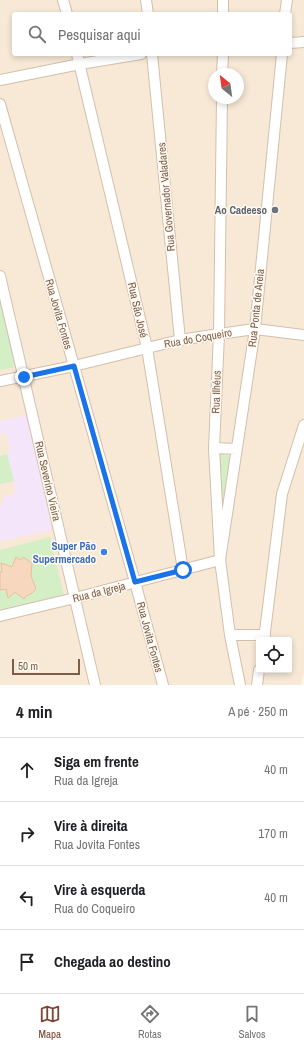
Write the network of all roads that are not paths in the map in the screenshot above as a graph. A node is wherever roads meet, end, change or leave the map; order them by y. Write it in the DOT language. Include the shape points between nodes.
graph roads {
  1 [pos="63,0"];
  2 [pos="146,0"];
  3 [pos="224,0"];
  4 [pos="287,0"];
  5 [pos="66,12"];
  6 [pos="148,12"];
  7 [pos="223,12"];
  8 [pos="286,12"];
  9 [pos="304,42"];
  10 [pos="292,43"];
  11 [pos="78,56"];
  12 [pos="129,56"];
  13 [pos="152,56"];
  14 [pos="222,56"];
  15 [pos="282,56"];
  16 [pos="80,64"];
  17 [pos="222,68"];
  18 [pos="0,80"];
  19 [pos="0,104"];
  20 [pos="222,104"];
  21 [pos="0,280"];
  22 [pos="255,329"];
  23 [pos="219,334"];
  24 [pos="304,335"];
  25 [pos="180,340"];
  26 [pos="147,348"];
  27 [pos="74,366"];
  28 [pos="24,377"];
  29 [pos="0,381"];
  30 [pos="304,425"];
  31 [pos="214,448"];
  32 [pos="237,449"];
  33 [pos="220,560"];
  34 [pos="183,570"];
  35 [pos="135,582"];
  36 [pos="75,598"];
  37 [pos="0,616"];
  38 [pos="230,635"];
  39 [pos="256,637"];
  40 [pos="264,637"];
  41 [pos="259,673"];
  42 [pos="96,685"];
  43 [pos="163,685"];
  44 [pos="240,685"];
  45 [pos="257,685"];
  1 -- 5 [label="street"];
  2 -- 6 [label="street"];
  3 -- 7 [label="street"];
  4 -- 8 [label="street"];
  9 -- 10 [label="street"];
  11 -- 16 [label="street, Rua São José"];
  12 -- 16 [label="street"];
  13 -- 25 [label="street, Rua Governador Valadares"];
  14 -- 17 [label="street"];
  15 -- 22 [label="street, Rua Ponta de Areia"];
  16 -- 18 [label="street"];
  16 -- 26 [label="street, Rua São José"];
  19 -- 27 [label="street, Rua Jovita Fontes"];
  20 -- 23 [label="street, Rua Ilhéus"];
  21 -- 28 [label="street, Rua Severino Vieira"];
  22 -- 23 [label="street, Rua do Coqueiro"];
  22 -- 24 [label="street, Rua do Coqueiro"];
  22 -- 32 [label="street, Rua Ponta de Areia"];
  23 -- 25 [label="street, Rua do Coqueiro"];
  23 -- 31 [label="street, Rua Ilhéus"];
  25 -- 26 [label="street, Rua do Coqueiro"];
  26 -- 27 [label="street, Rua do Coqueiro"];
  26 -- 34 [label="street, Rua São José"];
  27 -- 28 [label="street, Rua do Coqueiro"];
  27 -- 35 [label="street, Rua Jovita Fontes"];
  28 -- 29 [label="street, Rua do Coqueiro"];
  28 -- 36 [label="street, Rua Severino Vieira"];
  30 -- 40 [label="street" via="282,494"];
  31 -- 32 [label="street"];
  31 -- 33 [label="street, Rua Ilhéus"];
  32 -- 33 [label="street, Rua Ponta de Areia"];
  33 -- 34 [label="street, Rua da Igreja"];
  33 -- 38 [label="street, Rua Ilhéus"];
  34 -- 35 [label="street, Rua da Igreja"];
  35 -- 36 [label="street, Rua da Igreja"];
  35 -- 43 [label="street, Rua Jovita Fontes"];
  36 -- 37 [label="street, Rua da Igreja"];
  36 -- 42 [label="street, Rua Severino Vieira"];
  38 -- 39 [label="street"];
  38 -- 44 [label="street, Rua Ilhéus"];
  41 -- 45 [label="street"];
}
